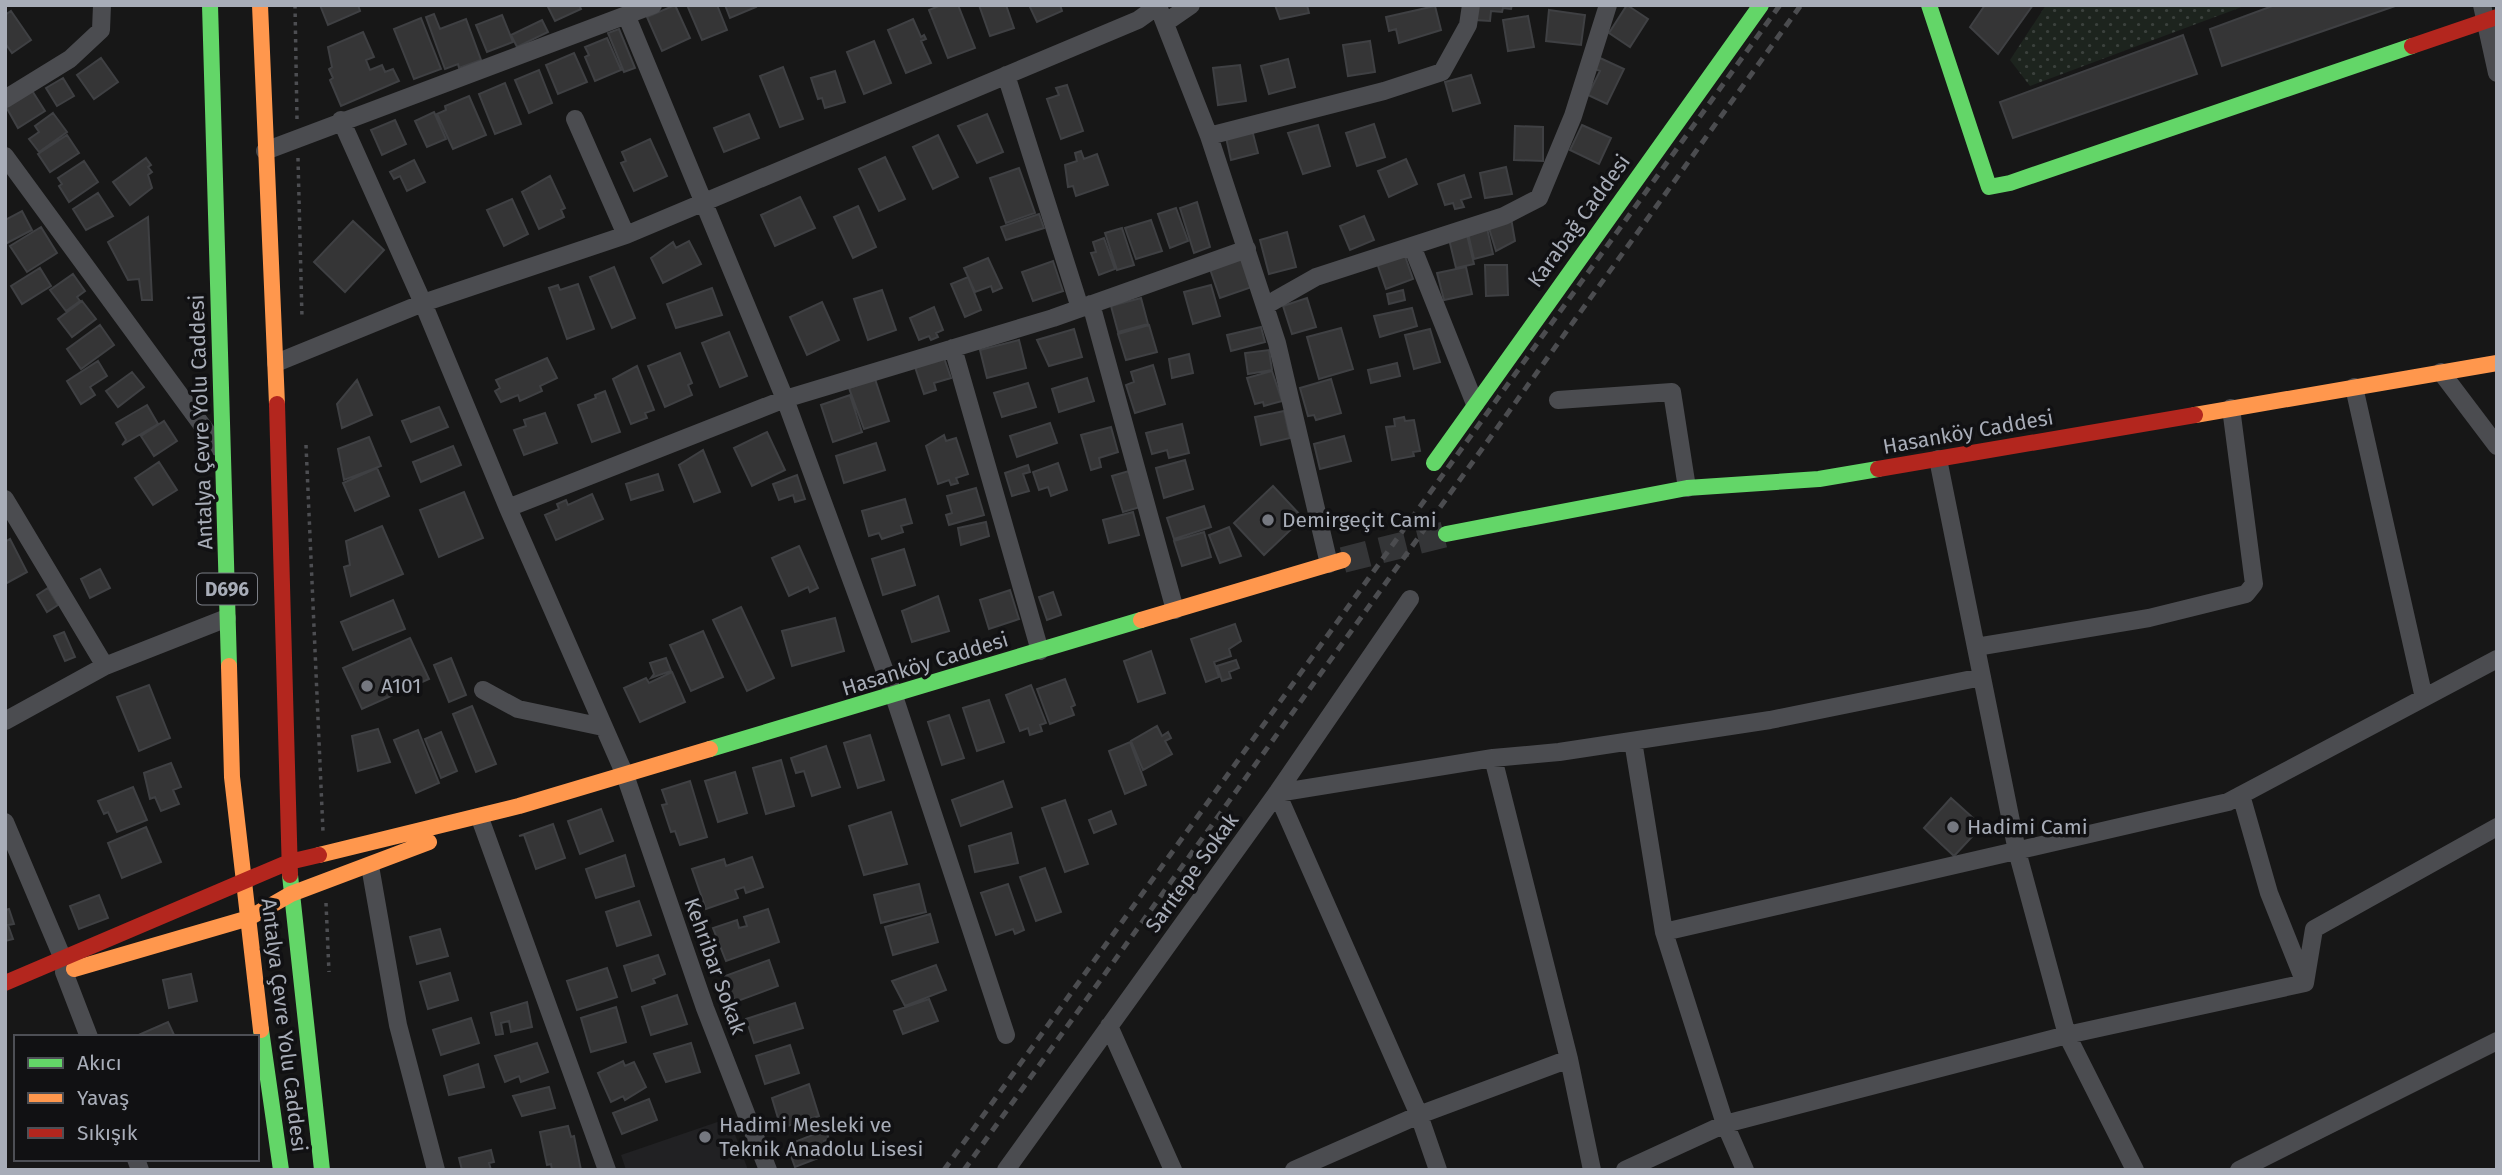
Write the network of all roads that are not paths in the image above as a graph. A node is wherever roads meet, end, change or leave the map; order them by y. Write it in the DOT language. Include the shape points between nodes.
graph roads {
  1 [pos="102,5"];
  2 [pos="210,5"];
  3 [pos="260,5"];
  4 [pos="653,5"];
  5 [pos="1191,5"];
  6 [pos="1471,5"];
  7 [pos="1608,5"];
  8 [pos="1760,5"];
  9 [pos="1929,5"];
  10 [pos="1161,12"];
  11 [pos="2488,14"];
  12 [pos="627,17"];
  13 [pos="2497,73"];
  14 [pos="1006,75"];
  15 [pos="5,99"];
  16 [pos="575,119"];
  17 [pos="341,120"];
  18 [pos="1209,136"];
  19 [pos="265,151"];
  20 [pos="5,156"];
  21 [pos="706,201"];
  22 [pos="626,235"];
  23 [pos="1412,246"];
  24 [pos="1247,249"];
  25 [pos="424,303"];
  26 [pos="1086,306"];
  27 [pos="1265,306"];
  28 [pos="953,348"];
  29 [pos="275,363"];
  30 [pos="2497,363"];
  31 [pos="2441,372"];
  32 [pos="2354,387"];
  33 [pos="785,399"];
  34 [pos="1558,401"];
  35 [pos="1475,404"];
  36 [pos="2231,408"];
  37 [pos="2497,446"];
  38 [pos="223,453"];
  39 [pos="1938,459"];
  40 [pos="1434,463"];
  41 [pos="1687,488"];
  42 [pos="5,499"];
  43 [pos="508,509"];
  44 [pos="1447,534"];
  45 [pos="1336,562"];
  46 [pos="1410,599"];
  47 [pos="1175,611"];
  48 [pos="227,618"];
  49 [pos="1976,647"];
  50 [pos="1040,651"];
  51 [pos="2497,659"];
  52 [pos="105,666"];
  53 [pos="1982,677"];
  54 [pos="482,690"];
  55 [pos="894,696"];
  56 [pos="2424,698"];
  57 [pos="5,721"];
  58 [pos="603,727"];
  59 [pos="1633,741"];
  60 [pos="1493,758"];
  61 [pos="625,775"];
  62 [pos="1277,793"];
  63 [pos="2241,795"];
  64 [pos="519,806"];
  65 [pos="481,821"];
  66 [pos="5,822"];
  67 [pos="2497,827"];
  68 [pos="2017,851"];
  69 [pos="289,862"];
  70 [pos="370,866"];
  71 [pos="245,883"];
  72 [pos="291,894"];
  73 [pos="249,918"];
  74 [pos="1664,932"];
  75 [pos="63,965"];
  76 [pos="5,983"];
  77 [pos="2305,983"];
  78 [pos="5,988"];
  79 [pos="1110,1026"];
  80 [pos="88,1035"];
  81 [pos="1006,1035"];
  82 [pos="2067,1035"];
  83 [pos="2495,1046"];
  84 [pos="1569,1059"];
  85 [pos="1419,1115"];
  86 [pos="1725,1124"];
  87 [pos="281,1170"];
  88 [pos="322,1170"];
  89 [pos="436,1170"];
  90 [pos="607,1170"];
  91 [pos="768,1170"];
  92 [pos="1006,1170"];
  93 [pos="1173,1170"];
  94 [pos="1294,1170"];
  95 [pos="1438,1170"];
  96 [pos="1592,1170"];
  97 [pos="1625,1170"];
  98 [pos="1745,1170"];
  99 [pos="2135,1170"];
  100 [pos="2239,1170"];
  1 -- 15 [label="street" via="102,30 70,60"];
  2 -- 38 [label="main road, Antalya Çevre Yolu Caddesi / D696"];
  3 -- 19 [label="main road, Antalya Çevre Yolu Caddesi / D696"];
  4 -- 12 [label="street"];
  5 -- 10 [label="street"];
  6 -- 18 [label="street" via="1468,25 1442,72"];
  7 -- 23 [label="street" via="1573,116 1539,198 1504,216"];
  8 -- 35 [label="main road, Karabağ Caddesi"];
  9 -- 11 [label="main road" via="1989,187"];
  10 -- 14 [label="street"];
  10 -- 18 [label="street"];
  11 -- 13 [label="street"];
  12 -- 17 [label="street"];
  12 -- 21 [label="street"];
  14 -- 21 [label="street"];
  14 -- 26 [label="street"];
  16 -- 22 [label="street"];
  17 -- 19 [label="street"];
  17 -- 25 [label="street, Kehribar Sokak"];
  18 -- 24 [label="street"];
  19 -- 29 [label="main road, Antalya Çevre Yolu Caddesi / D696"];
  20 -- 38 [label="street"];
  21 -- 22 [label="street"];
  21 -- 33 [label="street"];
  22 -- 25 [label="street"];
  23 -- 27 [label="street" via="1316,277"];
  23 -- 35 [label="street"];
  24 -- 26 [label="street"];
  24 -- 27 [label="street"];
  25 -- 29 [label="street"];
  25 -- 43 [label="street, Kehribar Sokak"];
  26 -- 28 [label="street"];
  26 -- 47 [label="street"];
  27 -- 45 [label="street"];
  28 -- 33 [label="street"];
  28 -- 50 [label="street"];
  29 -- 69 [label="main road, Antalya Çevre Yolu Caddesi / D696"];
  30 -- 31 [label="main road, Hasanköy Caddesi"];
  31 -- 32 [label="main road, Hasanköy Caddesi"];
  31 -- 37 [label="street"];
  32 -- 36 [label="main road, Hasanköy Caddesi"];
  32 -- 56 [label="street"];
  33 -- 43 [label="street"];
  33 -- 55 [label="street"];
  34 -- 41 [label="street" via="1672,392"];
  35 -- 40 [label="main road, Karabağ Caddesi"];
  36 -- 39 [label="main road, Hasanköy Caddesi"];
  36 -- 49 [label="street" via="2254,584 2246,594 2149,618"];
  38 -- 48 [label="main road, Antalya Çevre Yolu Caddesi / D696"];
  39 -- 41 [label="main road, Hasanköy Caddesi" via="1819,479"];
  39 -- 49 [label="street"];
  41 -- 44 [label="main road, Hasanköy Caddesi"];
  42 -- 52 [label="street"];
  43 -- 58 [label="street, Kehribar Sokak"];
  45 -- 47 [label="main road, Hasanköy Caddesi"];
  46 -- 62 [label="street, Sarıtepe Sokak"];
  47 -- 50 [label="main road, Hasanköy Caddesi"];
  48 -- 52 [label="street"];
  48 -- 71 [label="main road, Antalya Çevre Yolu Caddesi / D696" via="232,777"];
  49 -- 53 [label="street"];
  50 -- 55 [label="main road, Hasanköy Caddesi"];
  51 -- 56 [label="street"];
  52 -- 57 [label="street"];
  53 -- 59 [label="street" via="1770,720"];
  53 -- 68 [label="street"];
  54 -- 58 [label="street" via="518,709"];
  55 -- 61 [label="main road, Hasanköy Caddesi"];
  55 -- 81 [label="street"];
  56 -- 63 [label="street"];
  58 -- 61 [label="street, Kehribar Sokak"];
  59 -- 60 [label="street"];
  59 -- 74 [label="street"];
  60 -- 62 [label="street"];
  60 -- 84 [label="street"];
  61 -- 64 [label="main road, Hasanköy Caddesi"];
  61 -- 91 [label="street, Kehribar Sokak" via="705,1008"];
  62 -- 79 [label="street, Sarıtepe Sokak"];
  62 -- 85 [label="street"];
  63 -- 68 [label="street" via="2228,802"];
  63 -- 77 [label="street" via="2269,893"];
  64 -- 65 [label="main road"];
  64 -- 69 [label="main road"];
  65 -- 70 [label="main road"];
  65 -- 90 [label="street"];
  66 -- 75 [label="street"];
  67 -- 77 [label="street" via="2314,929"];
  68 -- 74 [label="street"];
  68 -- 82 [label="street"];
  69 -- 71 [label="main road"];
  69 -- 72 [label="main road, Antalya Çevre Yolu Caddesi / D696"];
  70 -- 72 [label="main road"];
  70 -- 89 [label="street" via="398,1025"];
  71 -- 73 [label="main road, Antalya Çevre Yolu Caddesi / D696"];
  71 -- 75 [label="main road"];
  72 -- 73 [label="main road"];
  72 -- 88 [label="main road, Antalya Çevre Yolu Caddesi / D696"];
  73 -- 75 [label="main road" via="126,955"];
  73 -- 87 [label="main road, Antalya Çevre Yolu Caddesi / D696"];
  74 -- 86 [label="street"];
  75 -- 76 [label="main road"];
  75 -- 78 [label="main road"];
  75 -- 80 [label="street"];
  77 -- 82 [label="street"];
  79 -- 92 [label="street, Sarıtepe Sokak"];
  79 -- 93 [label="street"];
  82 -- 86 [label="street"];
  82 -- 99 [label="street"];
  83 -- 100 [label="street"];
  84 -- 85 [label="street"];
  84 -- 96 [label="street"];
  85 -- 94 [label="street"];
  85 -- 95 [label="street"];
  86 -- 97 [label="street"];
  86 -- 98 [label="street"];
}
